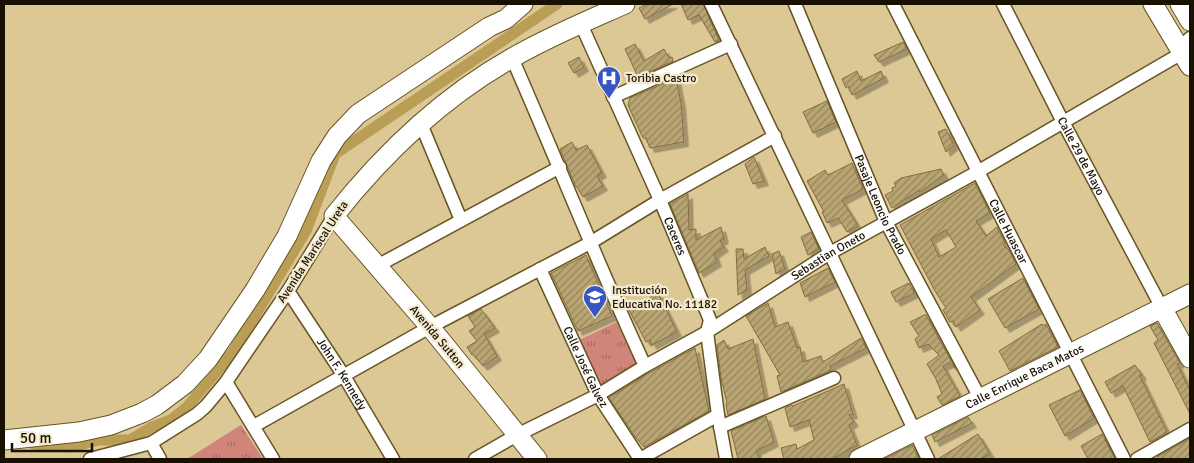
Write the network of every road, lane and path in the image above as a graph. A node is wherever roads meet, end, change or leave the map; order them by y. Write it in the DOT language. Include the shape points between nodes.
graph roads {
  1 [pos="523,4"];
  2 [pos="625,4"];
  3 [pos="711,4"];
  4 [pos="795,4"];
  5 [pos="893,4"];
  6 [pos="1003,4"];
  7 [pos="1153,4"];
  8 [pos="1180,4"];
  9 [pos="1190,21"];
  10 [pos="581,24"];
  11 [pos="731,44"];
  12 [pos="1188,54"];
  13 [pos="512,58"];
  14 [pos="613,97"];
  15 [pos="1063,122"];
  16 [pos="421,124"];
  17 [pos="775,136"];
  18 [pos="560,167"];
  19 [pos="979,170"];
  20 [pos="660,200"];
  21 [pos="334,216"];
  22 [pos="461,220"];
  23 [pos="886,222"];
  24 [pos="590,243"];
  25 [pos="830,253"];
  26 [pos="377,266"];
  27 [pos="540,269"];
  28 [pos="288,291"];
  29 [pos="1190,294"];
  30 [pos="1162,308"];
  31 [pos="430,328"];
  32 [pos="707,332"];
  33 [pos="1072,353"];
  34 [pos="1190,358"];
  35 [pos="645,366"];
  36 [pos="344,376"];
  37 [pos="834,378"];
  38 [pos="226,382"];
  39 [pos="598,395"];
  40 [pos="980,398"];
  41 [pos="719,421"];
  42 [pos="254,426"];
  43 [pos="1190,429"];
  44 [pos="915,431"];
  45 [pos="517,435"];
  46 [pos="4,440"];
  47 [pos="150,443"];
  48 [pos="90,459"];
  49 [pos="160,459"];
  50 [pos="273,459"];
  51 [pos="393,459"];
  52 [pos="475,459"];
  53 [pos="537,459"];
  54 [pos="640,459"];
  55 [pos="726,459"];
  56 [pos="859,459"];
  57 [pos="928,459"];
  58 [pos="1124,459"];
  59 [pos="1137,459"];
  1 -- 46 [label="street" via="506,19 358,114 337,136 321,161 259,285 208,359 172,395 142,413 111,425"];
  2 -- 10 [label="street, Avenida Mariscal Ureta"];
  3 -- 11 [label="street"];
  4 -- 23 [label="street, Pasaje Leoncio Prado"];
  5 -- 19 [label="street, Calle Huascar"];
  6 -- 15 [label="street, Calle 29 de Mayo"];
  7 -- 12 [label="street"];
  8 -- 9 [label="street"];
  10 -- 13 [label="street, Avenida Mariscal Ureta"];
  10 -- 14 [label="street, Caceres"];
  11 -- 14 [label="street"];
  11 -- 17 [label="street"];
  12 -- 15 [label="street, Sebastian Oneto"];
  13 -- 16 [label="street, Avenida Mariscal Ureta" via="475,80"];
  13 -- 18 [label="street"];
  14 -- 20 [label="street, Caceres"];
  15 -- 19 [label="street, Sebastian Oneto"];
  15 -- 30 [label="street, Calle 29 de Mayo"];
  16 -- 21 [label="street, Avenida Mariscal Ureta" via="362,181"];
  16 -- 22 [label="street"];
  17 -- 20 [label="street"];
  17 -- 25 [label="street"];
  18 -- 22 [label="street"];
  18 -- 24 [label="street"];
  19 -- 23 [label="street, Sebastian Oneto"];
  19 -- 33 [label="street, Calle Huascar"];
  20 -- 24 [label="street"];
  20 -- 32 [label="street, Caceres" via="710,320"];
  21 -- 26 [label="street, Avenida Sutton"];
  21 -- 28 [label="street, Avenida Mariscal Ureta"];
  22 -- 26 [label="street"];
  23 -- 25 [label="street, Sebastian Oneto"];
  23 -- 40 [label="street, Pasaje Leoncio Prado"];
  24 -- 27 [label="street"];
  24 -- 35 [label="street"];
  25 -- 32 [label="street, Sebastian Oneto"];
  25 -- 44 [label="street"];
  26 -- 31 [label="street, Avenida Sutton"];
  27 -- 31 [label="street"];
  27 -- 39 [label="street, Calle José Galvez"];
  28 -- 36 [label="street, John F. Kennedy"];
  28 -- 38 [label="street, Avenida Mariscal Ureta"];
  29 -- 30 [label="street, Calle Enrique Baca Matos"];
  30 -- 33 [label="street, Calle Enrique Baca Matos"];
  30 -- 34 [label="street"];
  31 -- 36 [label="street"];
  31 -- 45 [label="street, Avenida Sutton"];
  32 -- 35 [label="street, Sebastian Oneto"];
  32 -- 41 [label="street, Caceres"];
  33 -- 40 [label="street, Calle Enrique Baca Matos"];
  33 -- 58 [label="street, Calle Huascar"];
  35 -- 39 [label="street, Sebastian Oneto"];
  36 -- 42 [label="street"];
  36 -- 51 [label="street, John F. Kennedy"];
  37 -- 41 [label="street"];
  38 -- 42 [label="street"];
  38 -- 47 [label="street, Avenida Mariscal Ureta" via="197,414"];
  39 -- 45 [label="street, Sebastian Oneto"];
  39 -- 54 [label="street, Calle José Galvez"];
  40 -- 44 [label="street, Calle Enrique Baca Matos"];
  41 -- 54 [label="street"];
  41 -- 55 [label="street, Caceres"];
  42 -- 50 [label="street"];
  43 -- 59 [label="street"];
  44 -- 56 [label="street, Calle Enrique Baca Matos"];
  44 -- 57 [label="street"];
  45 -- 52 [label="street, Sebastian Oneto"];
  45 -- 53 [label="street, Avenida Sutton"];
  47 -- 48 [label="street, Avenida Mariscal Ureta"];
  47 -- 49 [label="street"];
}
